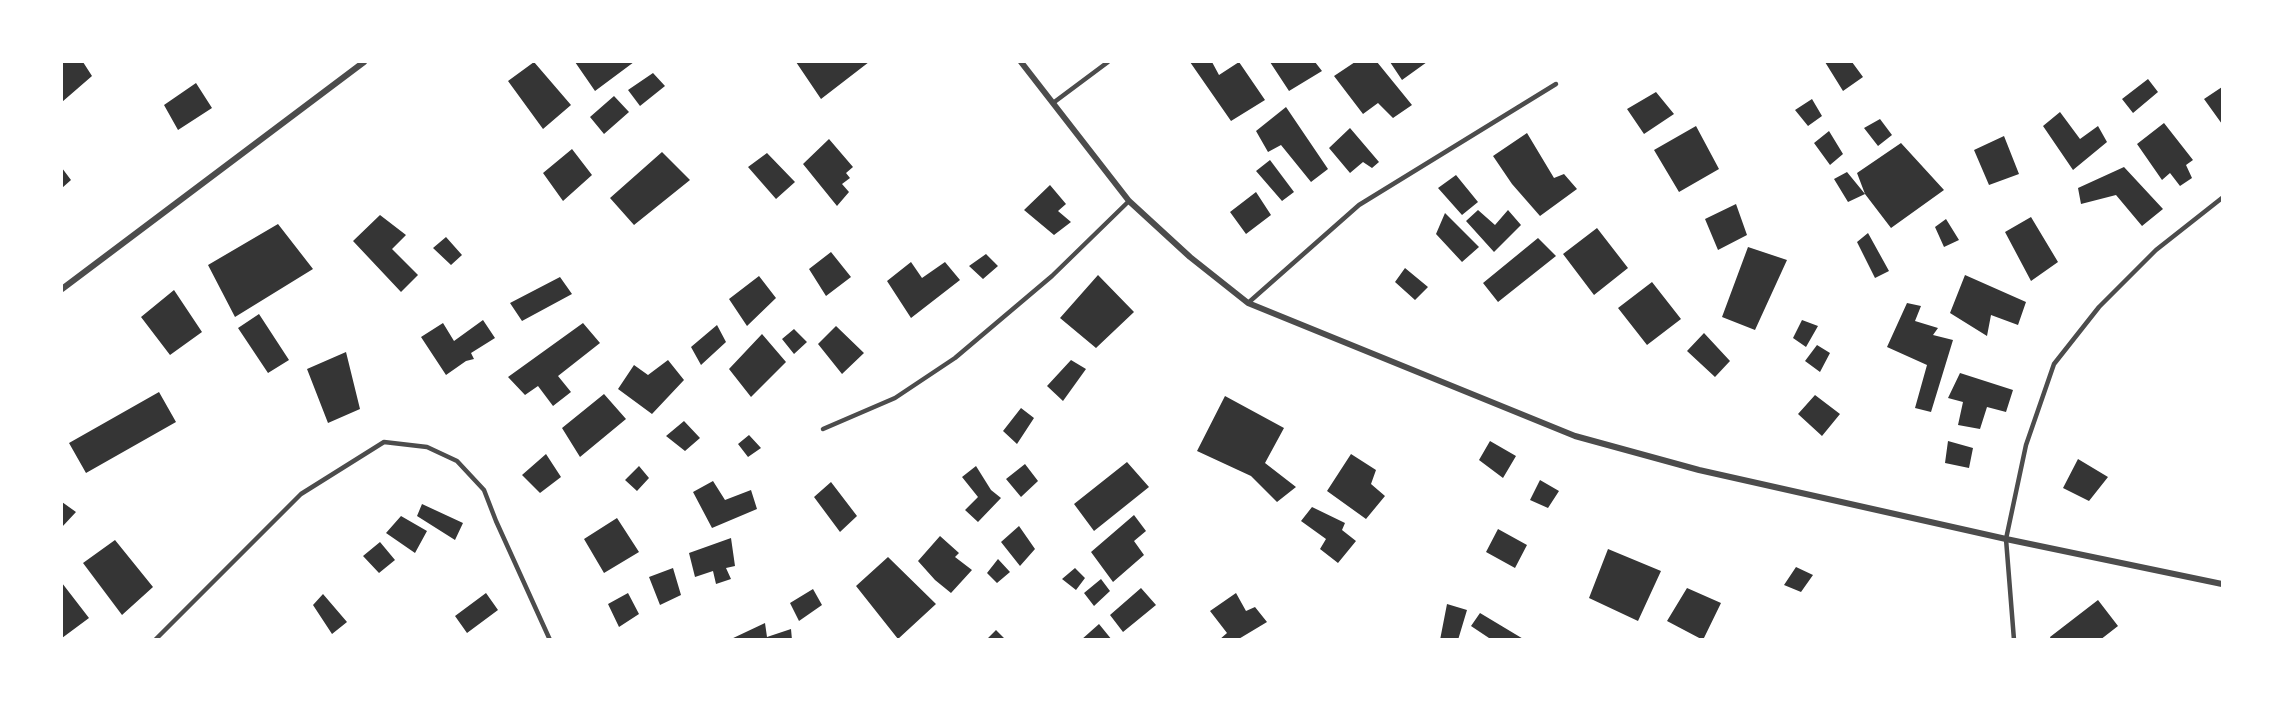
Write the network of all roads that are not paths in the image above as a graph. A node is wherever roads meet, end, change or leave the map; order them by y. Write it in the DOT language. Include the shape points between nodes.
graph roads {
  1 [pos="364,62"];
  2 [pos="1021,62"];
  3 [pos="1108,62"];
  4 [pos="1556,84"];
  5 [pos="1053,102"];
  6 [pos="2223,198"];
  7 [pos="1129,201"];
  8 [pos="62,289"];
  9 [pos="1248,303"];
  10 [pos="823,429"];
  11 [pos="2006,539"];
  12 [pos="2223,584"];
  13 [pos="155,639"];
  14 [pos="550,639"];
  15 [pos="2014,639"];
  1 -- 8 [label="street"];
  2 -- 5 [label="street"];
  3 -- 5 [label="lane"];
  4 -- 9 [label="lane" via="1359,205"];
  5 -- 7 [label="street"];
  6 -- 11 [label="lane" via="2156,250 2099,307 2054,364 2026,445"];
  7 -- 9 [label="street"];
  7 -- 10 [label="lane" via="1052,276 955,358 895,398"];
  9 -- 11 [label="street" via="1575,436 1699,470"];
  11 -- 12 [label="street"];
  11 -- 15 [label="lane"];
  13 -- 14 [label="lane" via="301,494 384,442 427,447 457,460 484,490"];
}
